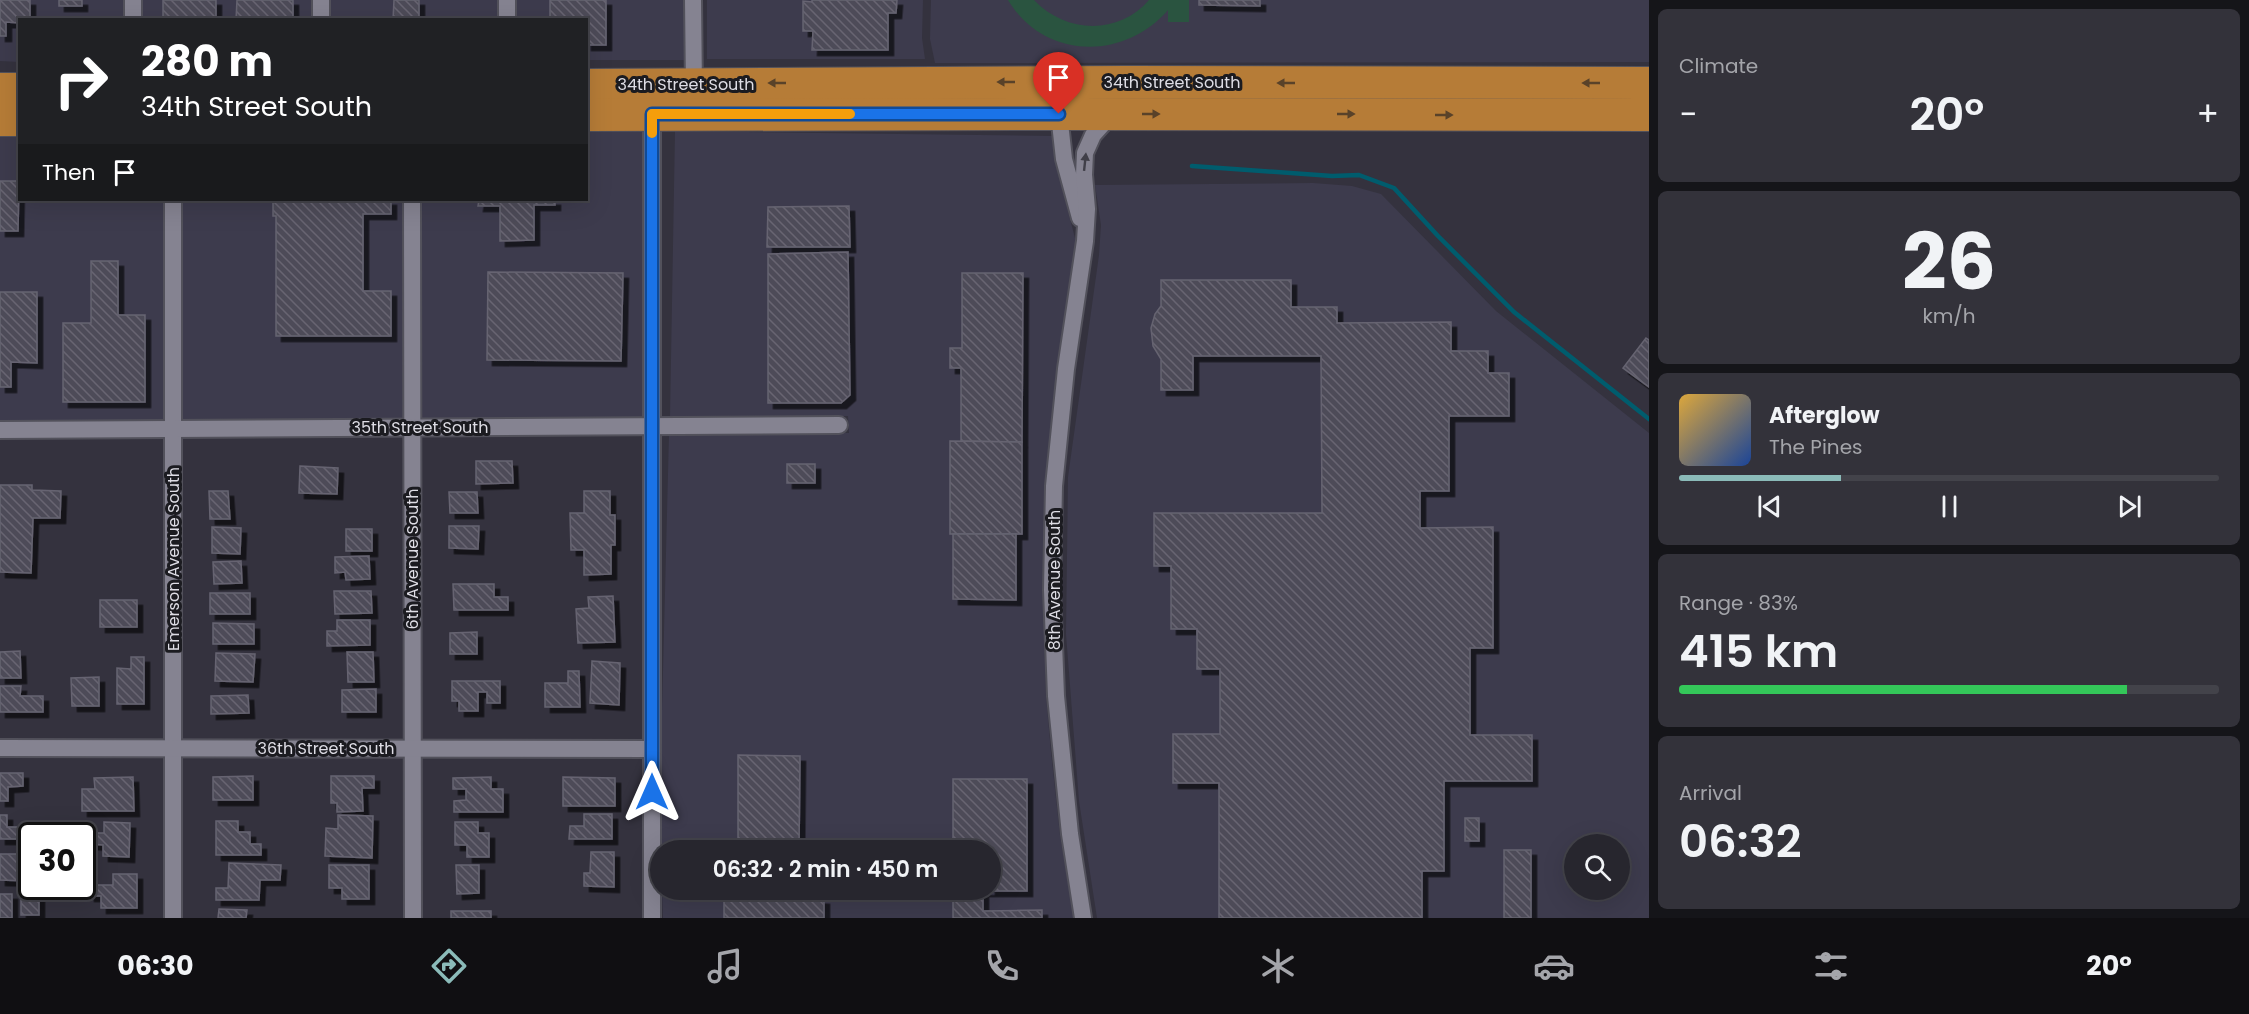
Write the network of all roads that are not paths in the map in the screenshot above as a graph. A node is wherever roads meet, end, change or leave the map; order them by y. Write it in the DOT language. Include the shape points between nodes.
graph roads {
  1 [pos="133,0"];
  2 [pos="321,0"];
  3 [pos="507,0"];
  4 [pos="693,0"];
  5 [pos="133,18"];
  6 [pos="321,18"];
  7 [pos="507,18"];
  8 [pos="1128,81"];
  9 [pos="652,83"];
  10 [pos="694,83"];
  11 [pos="1649,83"];
  12 [pos="588,85"];
  13 [pos="0,89"];
  14 [pos="18,89"];
  15 [pos="652,114"];
  16 [pos="1059,114"];
  17 [pos="1112,114"];
  18 [pos="694,115"];
  19 [pos="1649,115"];
  20 [pos="588,116"];
  21 [pos="0,120"];
  22 [pos="18,120"];
  23 [pos="173,201"];
  24 [pos="412,201"];
  25 [pos="1085,241"];
  26 [pos="839,425"];
  27 [pos="652,426"];
  28 [pos="412,427"];
  29 [pos="173,429"];
  30 [pos="0,430"];
  31 [pos="0,748"];
  32 [pos="173,748"];
  33 [pos="413,749"];
  34 [pos="652,749"];
  35 [pos="173,918"];
  36 [pos="413,918"];
  37 [pos="652,918"];
  38 [pos="1083,918"];
  1 -- 5 [label="street"];
  2 -- 6 [label="street"];
  3 -- 7 [label="street"];
  4 -- 10 [label="street"];
  8 -- 10 [label="highway, 34th Street South, one-way"];
  11 -- 8 [label="highway, 34th Street South, one-way"];
  8 -- 16 [label="highway"];
  9 -- 10 [label="highway, 34th Street South"];
  9 -- 12 [label="highway, 34th Street South"];
  9 -- 15 [label="street"];
  10 -- 18 [label="street"];
  13 -- 14 [label="highway"];
  15 -- 18 [label="highway, 34th Street South"];
  15 -- 20 [label="highway, 34th Street South"];
  15 -- 27 [label="street"];
  16 -- 17 [label="highway, 34th Street South"];
  16 -- 18 [label="highway, 34th Street South"];
  16 -- 25 [label="street, 8th Avenue South" via="1064,159"];
  17 -- 19 [label="highway, 34th Street South, one-way"];
  25 -- 17 [label="street, 8th Avenue South, one-way" via="1085,153 1093,135"];
  21 -- 22 [label="highway"];
  23 -- 29 [label="street, Emerson Avenue South"];
  24 -- 28 [label="street, 6th Avenue South"];
  25 -- 38 [label="street, 8th Avenue South" via="1054,486 1052,590 1060,752"];
  26 -- 27 [label="street, 35th Street South"];
  27 -- 28 [label="street, 35th Street South"];
  27 -- 34 [label="street"];
  28 -- 29 [label="street, 35th Street South"];
  28 -- 33 [label="street, 6th Avenue South"];
  29 -- 30 [label="street, 35th Street South"];
  29 -- 32 [label="street, Emerson Avenue South"];
  31 -- 32 [label="street, 36th Street South"];
  32 -- 33 [label="street, 36th Street South"];
  32 -- 35 [label="street, Emerson Avenue South"];
  33 -- 34 [label="street, 36th Street South"];
  33 -- 36 [label="street, 6th Avenue South"];
  34 -- 37 [label="street"];
}
